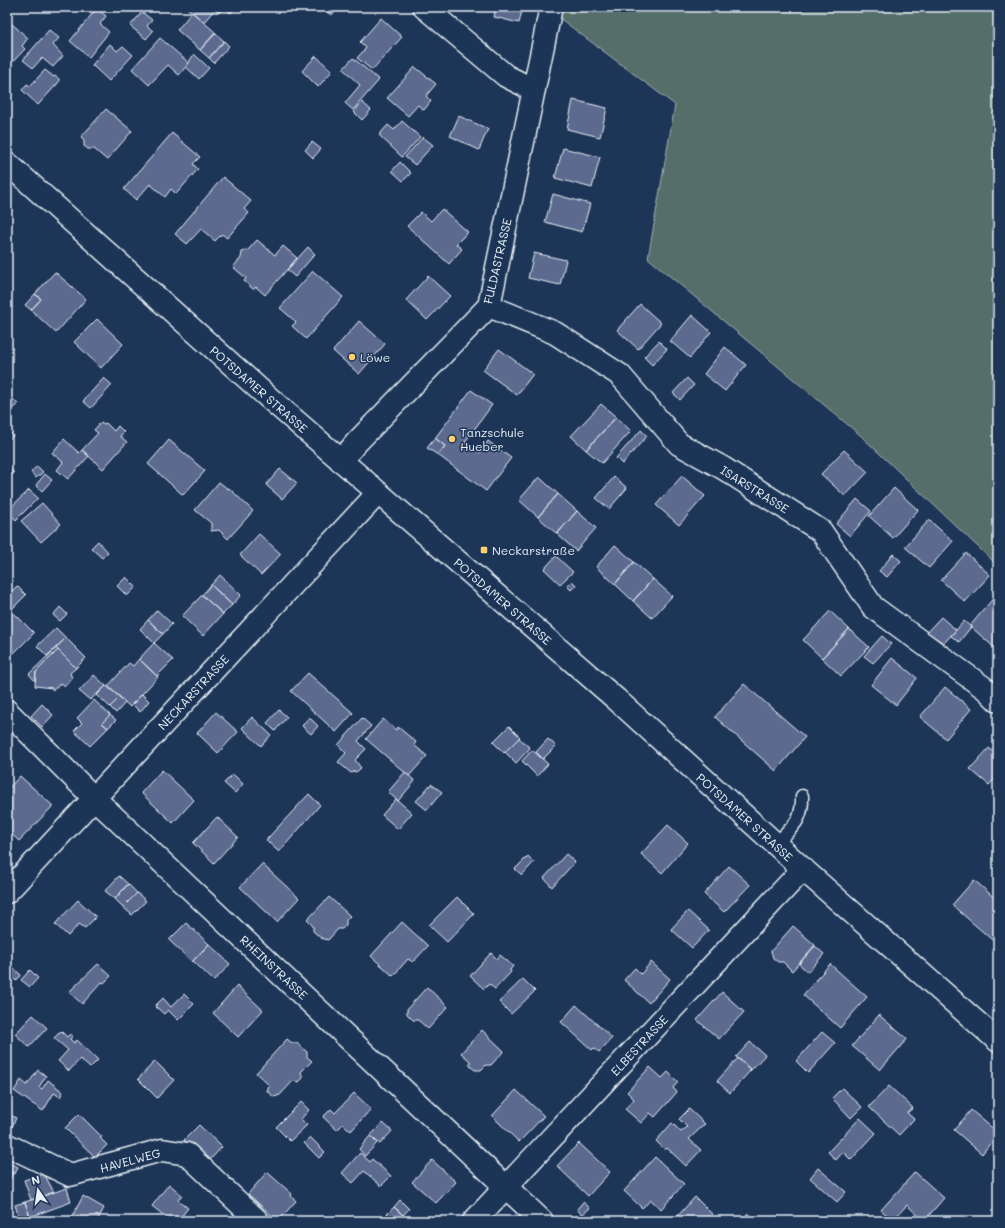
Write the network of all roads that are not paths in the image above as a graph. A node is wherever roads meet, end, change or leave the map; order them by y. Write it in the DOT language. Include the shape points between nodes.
graph roads {
  1 [pos="424,7"];
  2 [pos="551,7"];
  3 [pos="534,90"];
  4 [pos="7,163"];
  5 [pos="489,306"];
  6 [pos="341,461"];
  7 [pos="378,493"];
  8 [pos="998,701"];
  9 [pos="7,712"];
  10 [pos="802,796"];
  11 [pos="94,798"];
  12 [pos="776,844"];
  13 [pos="803,869"];
  14 [pos="7,892"];
  15 [pos="998,1041"];
  16 [pos="7,1145"];
  17 [pos="506,1187"];
  18 [pos="258,1221"];
  19 [pos="474,1221"];
  20 [pos="542,1221"];
  1 -- 3 [label="street" via="506,76"];
  2 -- 3 [label="street, FULDASTRASSE"];
  3 -- 5 [label="street, FULDASTRASSE"];
  4 -- 6 [label="street, POTSDAMER STRASSE"];
  5 -- 6 [label="street, FULDASTRASSE"];
  5 -- 8 [label="street, ISARSTRASSE" via="555,333 620,375 679,444 723,468 821,531 873,607 987,690"];
  6 -- 7 [label="street, POTSDAMER STRASSE"];
  7 -- 11 [label="street, NECKARSTRASSE"];
  7 -- 12 [label="street, POTSDAMER STRASSE" via="616,699"];
  9 -- 11 [label="street, RHEINSTRASSE"];
  10 -- 12 [label="lane" via="803,810 798,820"];
  11 -- 14 [label="street, NECKARSTRASSE"];
  11 -- 17 [label="street, RHEINSTRASSE"];
  12 -- 13 [label="street, POTSDAMER STRASSE"];
  13 -- 15 [label="street, POTSDAMER STRASSE"];
  13 -- 17 [label="street, ELBESTRASSE"];
  16 -- 18 [label="street, HAVELWEG" via="70,1175 162,1150 187,1154"];
  17 -- 19 [label="street, ELBESTRASSE"];
  17 -- 20 [label="street, RHEINSTRASSE"];
}
